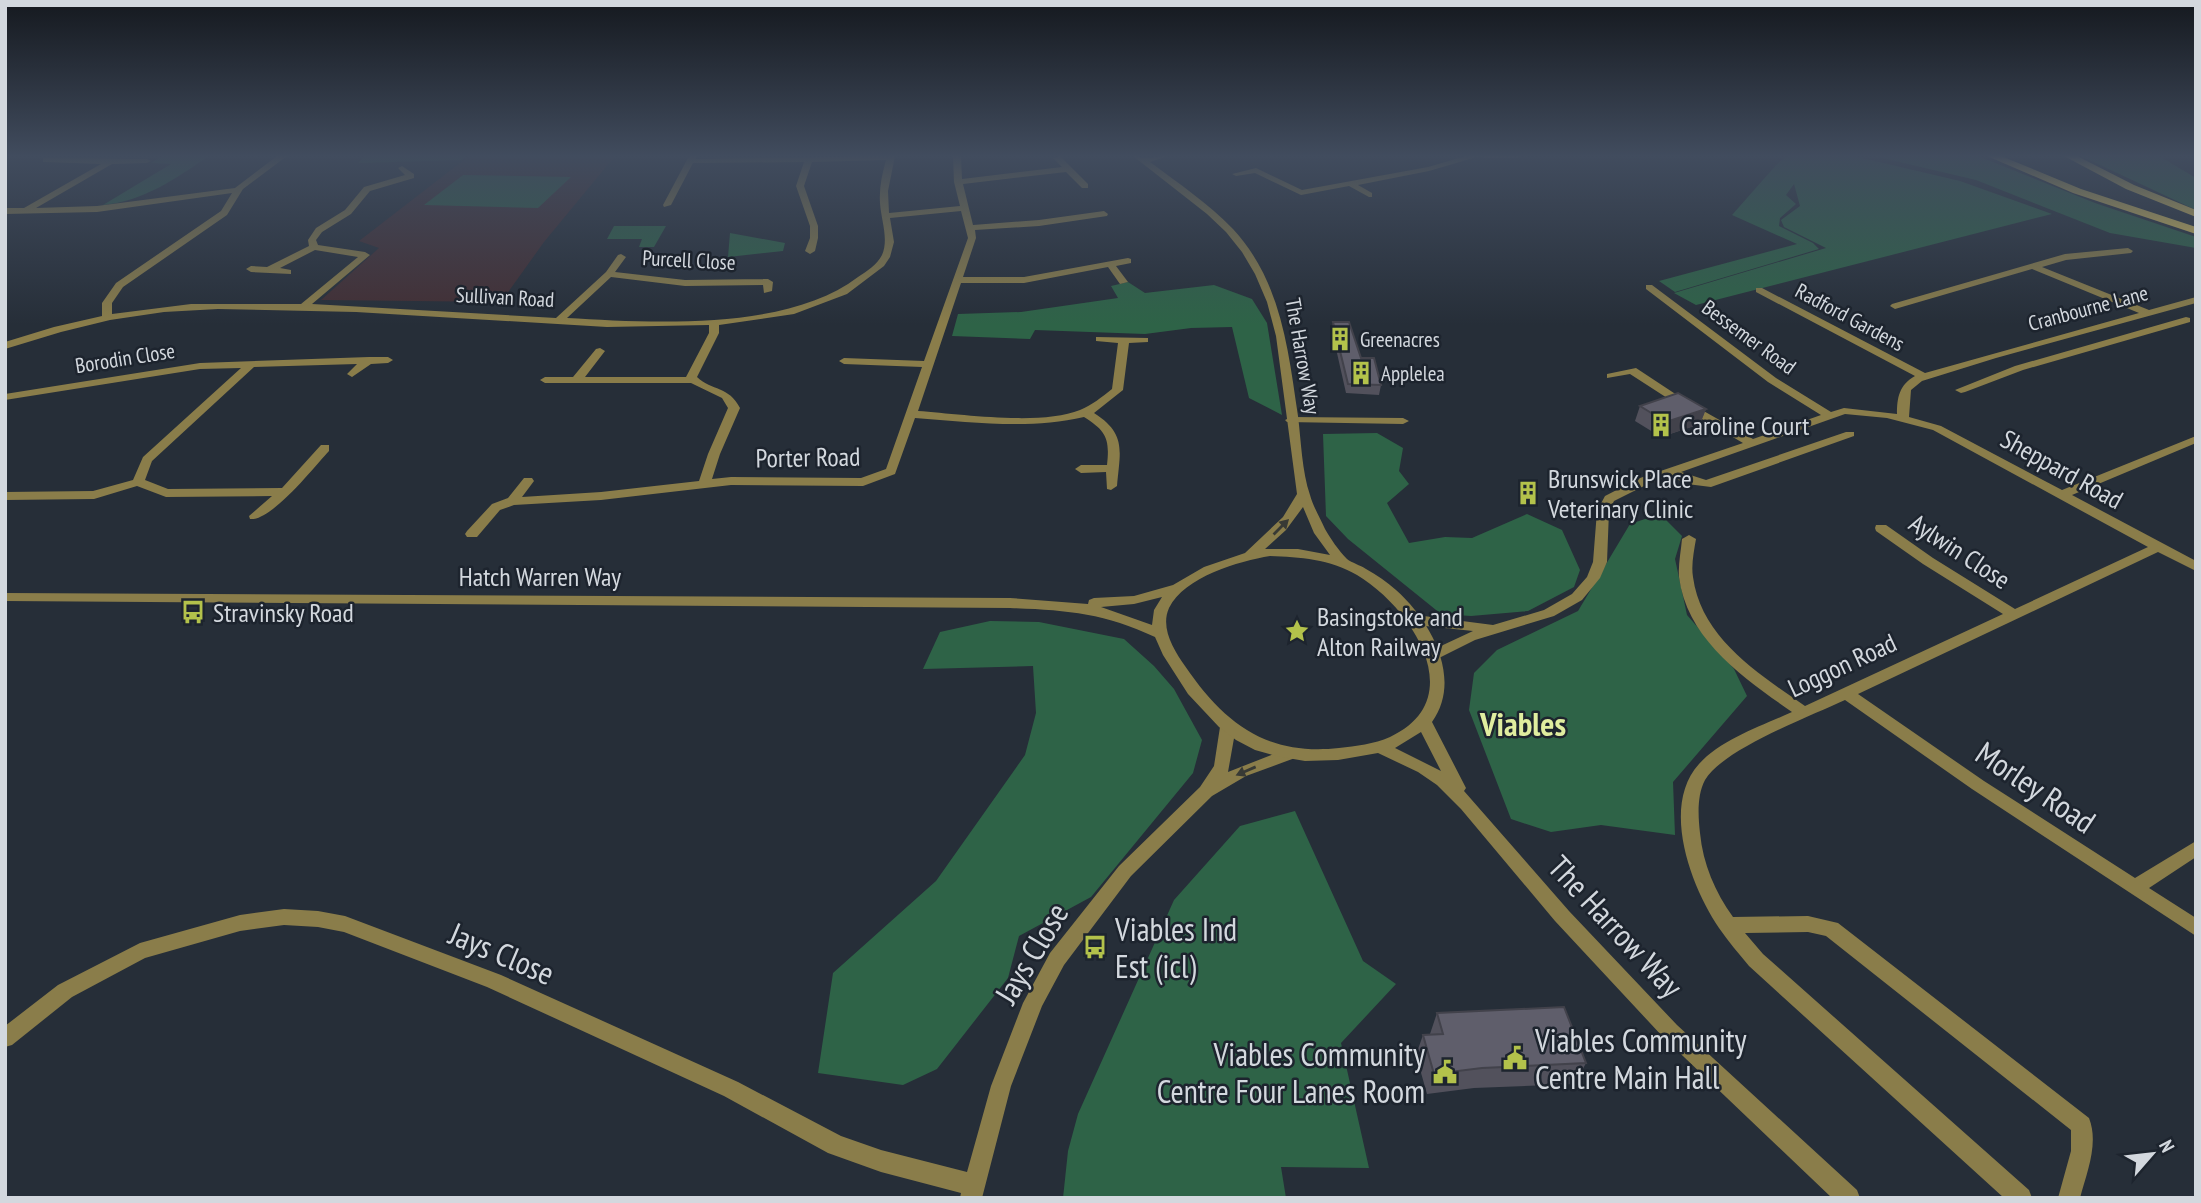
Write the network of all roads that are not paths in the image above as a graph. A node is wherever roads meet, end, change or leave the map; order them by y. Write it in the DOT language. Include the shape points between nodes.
graph roads {
  1 [pos="225,212"];
  2 [pos="348,212"];
  3 [pos="809,212"];
  4 [pos="886,212"];
  5 [pos="925,212"];
  6 [pos="967,212"];
  7 [pos="1104,212"];
  8 [pos="1211,212"];
  9 [pos="2140,212"];
  10 [pos="886,216"];
  11 [pos="972,228"];
  12 [pos="2196,231"];
  13 [pos="314,247"];
  14 [pos="810,251"];
  15 [pos="2128,251"];
  16 [pos="621,257"];
  17 [pos="1128,261"];
  18 [pos="1110,264"];
  19 [pos="2032,266"];
  20 [pos="251,269"];
  21 [pos="269,270"];
  22 [pos="288,272"];
  23 [pos="609,274"];
  24 [pos="958,279"];
  25 [pos="770,282"];
  26 [pos="1123,282"];
  27 [pos="1650,287"];
  28 [pos="1759,290"];
  29 [pos="2195,301"];
  30 [pos="1895,306"];
  31 [pos="301,309"];
  32 [pos="2148,313"];
  33 [pos="107,317"];
  34 [pos="560,320"];
  35 [pos="2186,320"];
  36 [pos="714,323"];
  37 [pos="1100,340"];
  38 [pos="1124,340"];
  39 [pos="1144,340"];
  40 [pos="5,346"];
  41 [pos="600,351"];
  42 [pos="1634,356"];
  43 [pos="1992,356"];
  44 [pos="369,360"];
  45 [pos="388,360"];
  46 [pos="844,361"];
  47 [pos="252,364"];
  48 [pos="927,364"];
  49 [pos="2019,368"];
  50 [pos="1632,370"];
  51 [pos="352,374"];
  52 [pos="1611,376"];
  53 [pos="1924,377"];
  54 [pos="577,379"];
  55 [pos="545,380"];
  56 [pos="691,380"];
  57 [pos="1961,390"];
  58 [pos="5,397"];
  59 [pos="1085,412"];
  60 [pos="913,414"];
  61 [pos="1829,415"];
  62 [pos="1903,418"];
  63 [pos="1291,420"];
  64 [pos="1403,421"];
  65 [pos="1850,434"];
  66 [pos="2196,439"];
  67 [pos="1752,443"];
  68 [pos="325,449"];
  69 [pos="1112,468"];
  70 [pos="1081,469"];
  71 [pos="1671,472"];
  72 [pos="528,481"];
  73 [pos="138,482"];
  74 [pos="705,482"];
  75 [pos="1111,486"];
  76 [pos="285,492"];
  77 [pos="1303,494"];
  78 [pos="2061,495"];
  79 [pos="5,496"];
  80 [pos="512,501"];
  81 [pos="255,516"];
  82 [pos="1881,528"];
  83 [pos="472,534"];
  84 [pos="1689,539"];
  85 [pos="2158,547"];
  86 [pos="1251,554"];
  87 [pos="1343,563"];
  88 [pos="2196,567"];
  89 [pos="1184,586"];
  90 [pos="5,597"];
  91 [pos="1075,606"];
  92 [pos="2013,614"];
  93 [pos="1416,620"];
  94 [pos="1505,627"];
  95 [pos="1162,635"];
  96 [pos="1433,656"];
  97 [pos="1846,693"];
  98 [pos="1803,712"];
  99 [pos="1424,722"];
  100 [pos="1228,727"];
  101 [pos="1379,747"];
  102 [pos="1289,754"];
  103 [pos="1206,792"];
  104 [pos="1467,804"];
  105 [pos="2196,848"];
  106 [pos="2134,888"];
  107 [pos="1727,925"];
  108 [pos="2196,928"];
  109 [pos="5,1038"];
  110 [pos="972,1191"];
  111 [pos="1849,1198"];
  112 [pos="2021,1198"];
  113 [pos="2069,1198"];
  1 -- 33 [label="street" via="119,285 107,303"];
  2 -- 13 [label="street" via="319,230 312,240"];
  3 -- 14 [label="street" via="814,226"];
  4 -- 10 [label="street, Sullivan Road"];
  5 -- 10 [label="street"];
  6 -- 11 [label="street"];
  7 -- 11 [label="street" via="1107,217"];
  8 -- 63 [label="street, The Harrow Way" via="1255,261 1277,313"];
  9 -- 12 [label="main road"];
  10 -- 36 [label="street, Sullivan Road" via="887,256 865,279 836,296 796,310"];
  11 -- 24 [label="street, Porter Road"];
  13 -- 21 [label="street"];
  13 -- 31 [label="street" via="365,255"];
  15 -- 19 [label="street" via="2065,257"];
  16 -- 23 [label="street, Purcell Close"];
  17 -- 18 [label="street"];
  18 -- 24 [label="street" via="1024,280"];
  18 -- 26 [label="street"];
  19 -- 30 [label="street"];
  19 -- 32 [label="street"];
  20 -- 21 [label="street"];
  21 -- 22 [label="street"];
  23 -- 25 [label="street, Purcell Close" via="685,283"];
  23 -- 34 [label="street, Purcell Close"];
  24 -- 48 [label="street, Porter Road"];
  27 -- 61 [label="street, Bessemer Road" via="1772,380"];
  28 -- 53 [label="street, Radford Gardens"];
  29 -- 32 [label="street, Cranbourne Lane"];
  31 -- 33 [label="street, Sullivan Road" via="204,306"];
  31 -- 34 [label="street, Sullivan Road"];
  32 -- 43 [label="street, Cranbourne Lane"];
  33 -- 40 [label="street, Sullivan Road"];
  34 -- 36 [label="street, Sullivan Road"];
  35 -- 49 [label="street, Cranbourne Lane"];
  36 -- 56 [label="street"];
  37 -- 38 [label="street"];
  38 -- 39 [label="street"];
  38 -- 59 [label="street" via="1117,390"];
  41 -- 54 [label="street"];
  42 -- 50 [label="street"];
  43 -- 49 [label="street, Cranbourne Lane"];
  43 -- 53 [label="street, Cranbourne Lane"];
  44 -- 45 [label="street, Borodin Close"];
  44 -- 47 [label="street, Borodin Close"];
  44 -- 51 [label="street"];
  46 -- 48 [label="street"];
  47 -- 58 [label="street, Borodin Close" via="165,370"];
  47 -- 73 [label="street" via="147,460"];
  48 -- 60 [label="street, Porter Road"];
  49 -- 57 [label="street, Cranbourne Lane"];
  50 -- 52 [label="street"];
  50 -- 67 [label="street"];
  53 -- 62 [label="street" via="1905,390"];
  54 -- 55 [label="street, Porter Road"];
  54 -- 56 [label="street, Porter Road"];
  56 -- 74 [label="street, Porter Road" via="727,396 734,408"];
  59 -- 60 [label="street" via="1055,420"];
  59 -- 69 [label="street" via="1109,430 1116,444"];
  60 -- 74 [label="street, Porter Road" via="891,471 880,478 863,482"];
  61 -- 62 [label="street" via="1871,412"];
  61 -- 67 [label="street"];
  62 -- 78 [label="street, Sheppard Road" via="1949,433"];
  63 -- 64 [label="street"];
  63 -- 77 [label="street, The Harrow Way"];
  65 -- 71 [label="street" via="1707,485"];
  66 -- 78 [label="street"];
  67 -- 71 [label="street"];
  68 -- 76 [label="street"];
  69 -- 70 [label="street"];
  69 -- 75 [label="street"];
  71 -- 94 [label="street" via="1631,487 1606,503 1600,562 1594,578 1577,597 1549,613"];
  72 -- 80 [label="street"];
  73 -- 76 [label="street" via="166,493"];
  73 -- 79 [label="street" via="94,495"];
  74 -- 80 [label="street, Porter Road" via="601,496"];
  76 -- 81 [label="street"];
  86 -- 77 [label="street, one-way" via="1284,526"];
  77 -- 87 [label="street, The Harrow Way" via="1321,533"];
  78 -- 85 [label="street, Sheppard Road"];
  80 -- 83 [label="street" via="496,507"];
  82 -- 92 [label="street, Aylwin Close"];
  84 -- 98 [label="street" via="1686,576 1692,600 1709,632 1752,674"];
  85 -- 88 [label="street, Sheppard Road"];
  85 -- 92 [label="street, Loggon Road"];
  86 -- 87 [label="street" via="1295,553"];
  86 -- 89 [label="street" via="1217,565"];
  87 -- 93 [label="street" via="1377,584"];
  89 -- 91 [label="street, Hatch Warren Way" via="1135,600"];
  89 -- 95 [label="street" via="1160,612"];
  90 -- 91 [label="street, Hatch Warren Way"];
  91 -- 95 [label="street, Hatch Warren Way" via="1125,617"];
  92 -- 97 [label="street, Loggon Road"];
  93 -- 94 [label="street" via="1472,628"];
  93 -- 96 [label="street"];
  94 -- 96 [label="street" via="1470,637"];
  95 -- 100 [label="street" via="1191,686"];
  96 -- 99 [label="street" via="1435,700"];
  97 -- 98 [label="street, Loggon Road"];
  97 -- 106 [label="street, Morley Road"];
  98 -- 107 [label="street, Loggon Road" via="1718,757 1697,779 1690,810 1694,856 1698,874"];
  99 -- 101 [label="street"];
  99 -- 104 [label="street, The Harrow Way"];
  100 -- 102 [label="street" via="1252,744"];
  100 -- 103 [label="street, Jays Close" via="1222,767"];
  101 -- 102 [label="street" via="1324,755"];
  101 -- 104 [label="street, The Harrow Way" via="1444,781"];
  102 -- 103 [label="street, Jays Close, one-way" via="1240,772"];
  103 -- 110 [label="street, Jays Close" via="1125,872 1057,959 1018,1038"];
  104 -- 111 [label="street, The Harrow Way" via="1652,1012"];
  105 -- 106 [label="street"];
  106 -- 108 [label="street, Morley Road"];
  107 -- 112 [label="street, Loggon Road" via="1756,960"];
  107 -- 113 [label="street" via="1808,924 1831,929 2081,1125 2082,1152"];
  109 -- 110 [label="street, Jays Close" via="65,991 140,951 240,923 284,917 318,919 345,924 494,981 732,1090 836,1145"];
}
